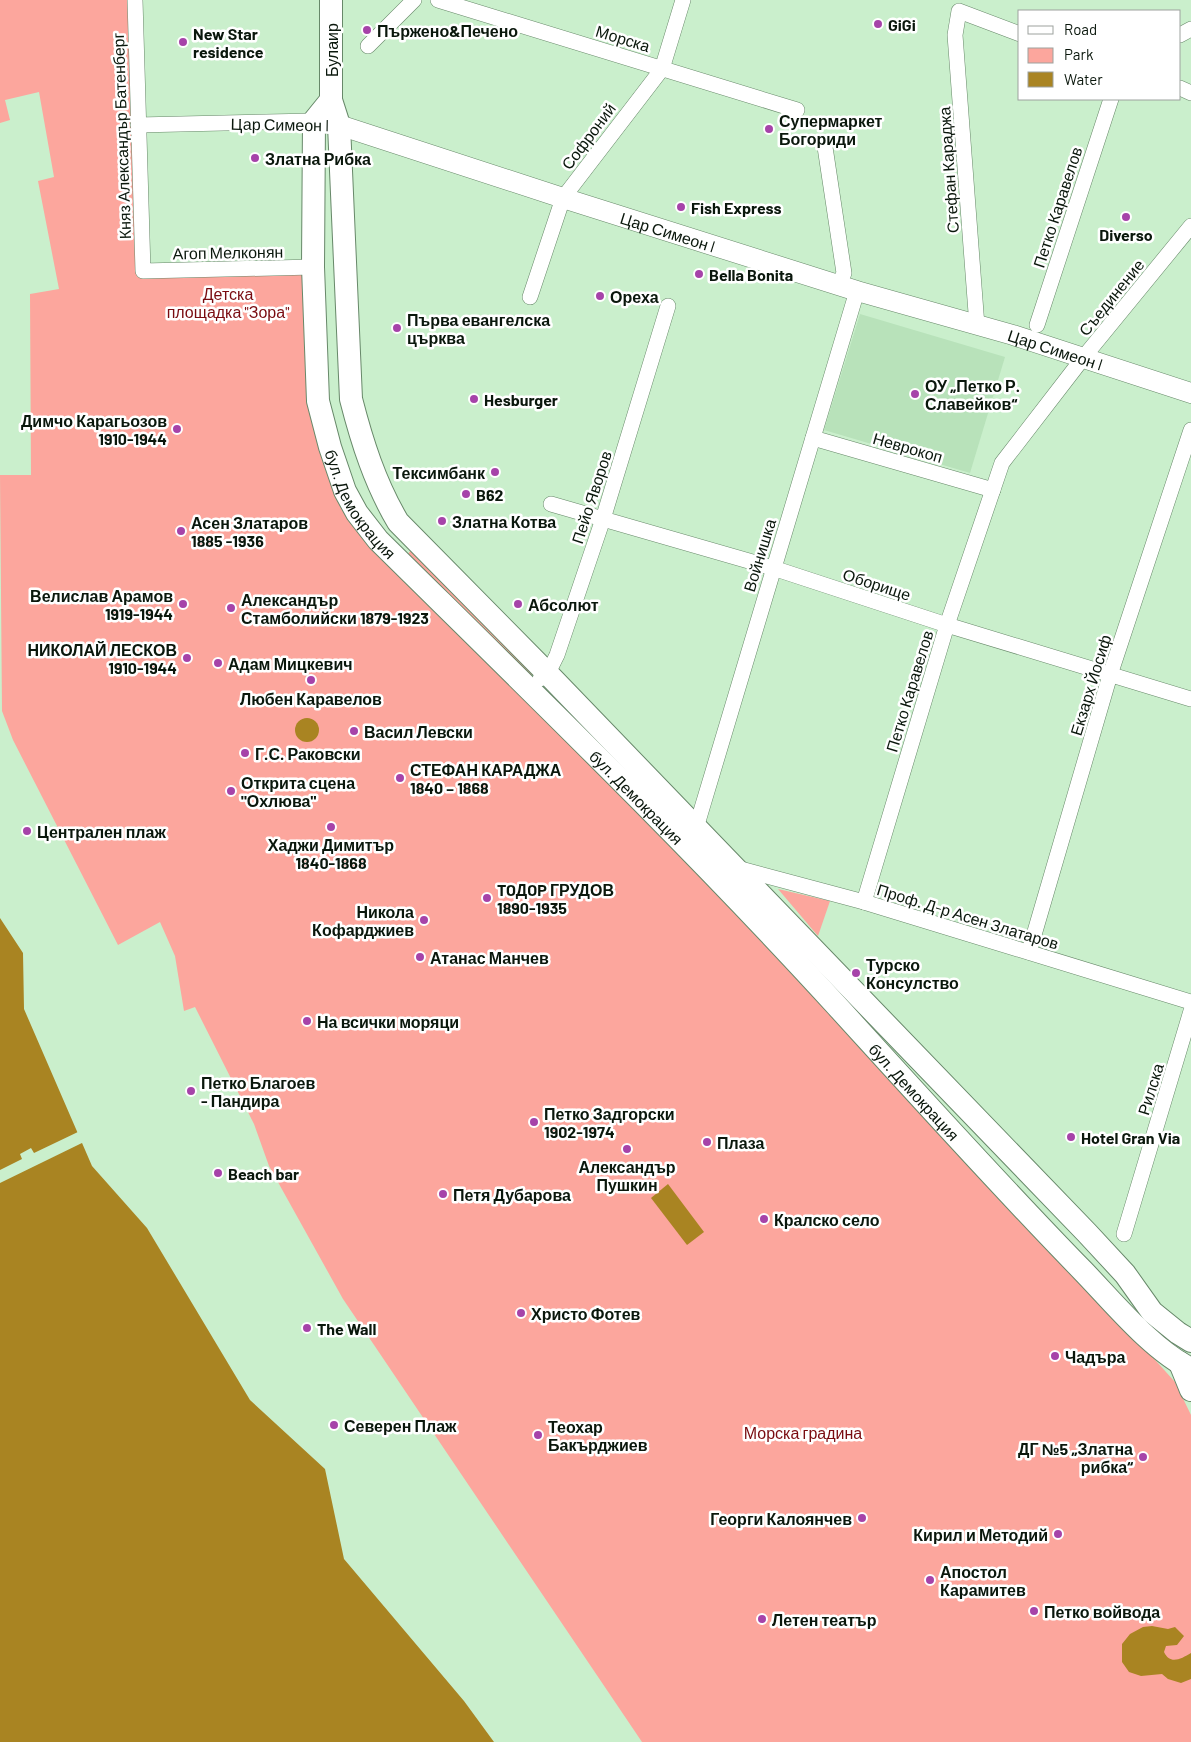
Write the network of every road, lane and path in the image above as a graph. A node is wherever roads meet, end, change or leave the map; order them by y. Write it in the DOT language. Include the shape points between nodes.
graph roads {
  1 [pos="135,0"];
  2 [pos="331,0"];
  3 [pos="414,0"];
  4 [pos="438,0"];
  5 [pos="683,0"];
  6 [pos="1018,33"];
  7 [pos="368,46"];
  8 [pos="662,69"];
  9 [pos="331,100"];
  10 [pos="1111,100"];
  11 [pos="796,110"];
  12 [pos="314,121"];
  13 [pos="138,125"];
  14 [pos="339,125"];
  15 [pos="825,147"];
  16 [pos="562,198"];
  17 [pos="1191,226"];
  18 [pos="313,267"];
  19 [pos="142,271"];
  20 [pos="848,288"];
  21 [pos="530,298"];
  22 [pos="668,306"];
  23 [pos="1037,325"];
  24 [pos="977,326"];
  25 [pos="1083,358"];
  26 [pos="1191,393"];
  27 [pos="1191,430"];
  28 [pos="813,438"];
  29 [pos="993,490"];
  30 [pos="551,504"];
  31 [pos="603,519"];
  32 [pos="773,568"];
  33 [pos="947,625"];
  34 [pos="546,672"];
  35 [pos="1110,674"];
  36 [pos="529,690"];
  37 [pos="1191,699"];
  38 [pos="696,828"];
  39 [pos="734,867"];
  40 [pos="864,902"];
  41 [pos="1029,952"];
  42 [pos="1191,1002"];
  43 [pos="1191,1011"];
  44 [pos="1124,1234"];
  45 [pos="1191,1341"];
  46 [pos="1185,1366"];
  47 [pos="1191,1390"];
  1 -- 13 [label="street, Княз Александър Батенберг"];
  2 -- 9 [label="main road, Булаир"];
  3 -- 7 [label="street"];
  4 -- 8 [label="street, Морска"];
  5 -- 8 [label="street, Софроний"];
  6 -- 24 [label="street, Стефан Караджа" via="959,11 955,35"];
  8 -- 11 [label="street, Морска"];
  8 -- 16 [label="street, Софроний"];
  9 -- 12 [label="main road, Булаир"];
  9 -- 14 [label="main road, Булаир"];
  10 -- 23 [label="street, Петко Каравелов"];
  12 -- 13 [label="street, Цар Симеон I"];
  12 -- 14 [label="street, Цар Симеон I"];
  12 -- 18 [label="main road, бул. Демокрация"];
  13 -- 19 [label="street, Княз Александър Батенберг"];
  14 -- 16 [label="street, Цар Симеон I"];
  14 -- 34 [label="main road, бул. Демокрация" via="352,399 361,440 385,500 398,522"];
  15 -- 20 [label="street"];
  16 -- 20 [label="street, Цар Симеон I"];
  16 -- 21 [label="street, Софроний"];
  17 -- 25 [label="street, Съединение"];
  18 -- 19 [label="street, Агоп Мелконян"];
  18 -- 36 [label="main road, бул. Демокрация" via="318,401 345,491 378,540"];
  20 -- 24 [label="street, Цар Симеон I"];
  20 -- 28 [label="street, Войнишка"];
  22 -- 31 [label="street, Пейо Яворов"];
  24 -- 25 [label="street, Цар Симеон I"];
  25 -- 26 [label="street, Цар Симеон I"];
  25 -- 29 [label="street, Съединение" via="1002,463"];
  27 -- 35 [label="street, Екзарх Йосиф"];
  28 -- 29 [label="street, Неврокоп"];
  28 -- 32 [label="street, Войнишка"];
  29 -- 33 [label="street, Петко Каравелов"];
  30 -- 31 [label="street, Оборище"];
  31 -- 32 [label="street, Оборище"];
  31 -- 34 [label="street, Пейо Яворов" via="556,655"];
  32 -- 33 [label="street, Оборище"];
  32 -- 38 [label="street, Войнишка"];
  33 -- 35 [label="street, Оборище"];
  33 -- 40 [label="street, Петко Каравелов"];
  34 -- 36 [label="street, Пейо Яворов"];
  34 -- 38 [label="main road, бул. Демокрация"];
  35 -- 37 [label="street, Оборище"];
  35 -- 41 [label="street, Екзарх Йосиф"];
  36 -- 46 [label="main road, бул. Демокрация" via="750,912 1057,1246 1138,1327"];
  38 -- 39 [label="main road, бул. Демокрация"];
  39 -- 40 [label="street, Проф. Д-р Асен Златаров"];
  39 -- 45 [label="main road, бул. Демокрация" via="1087,1233 1125,1274 1152,1312"];
  40 -- 41 [label="street, Проф. Д-р Асен Златаров"];
  41 -- 42 [label="street, Проф. Д-р Асен Златаров"];
  43 -- 44 [label="street, Рилска"];
  46 -- 47 [label="main road"];
}
